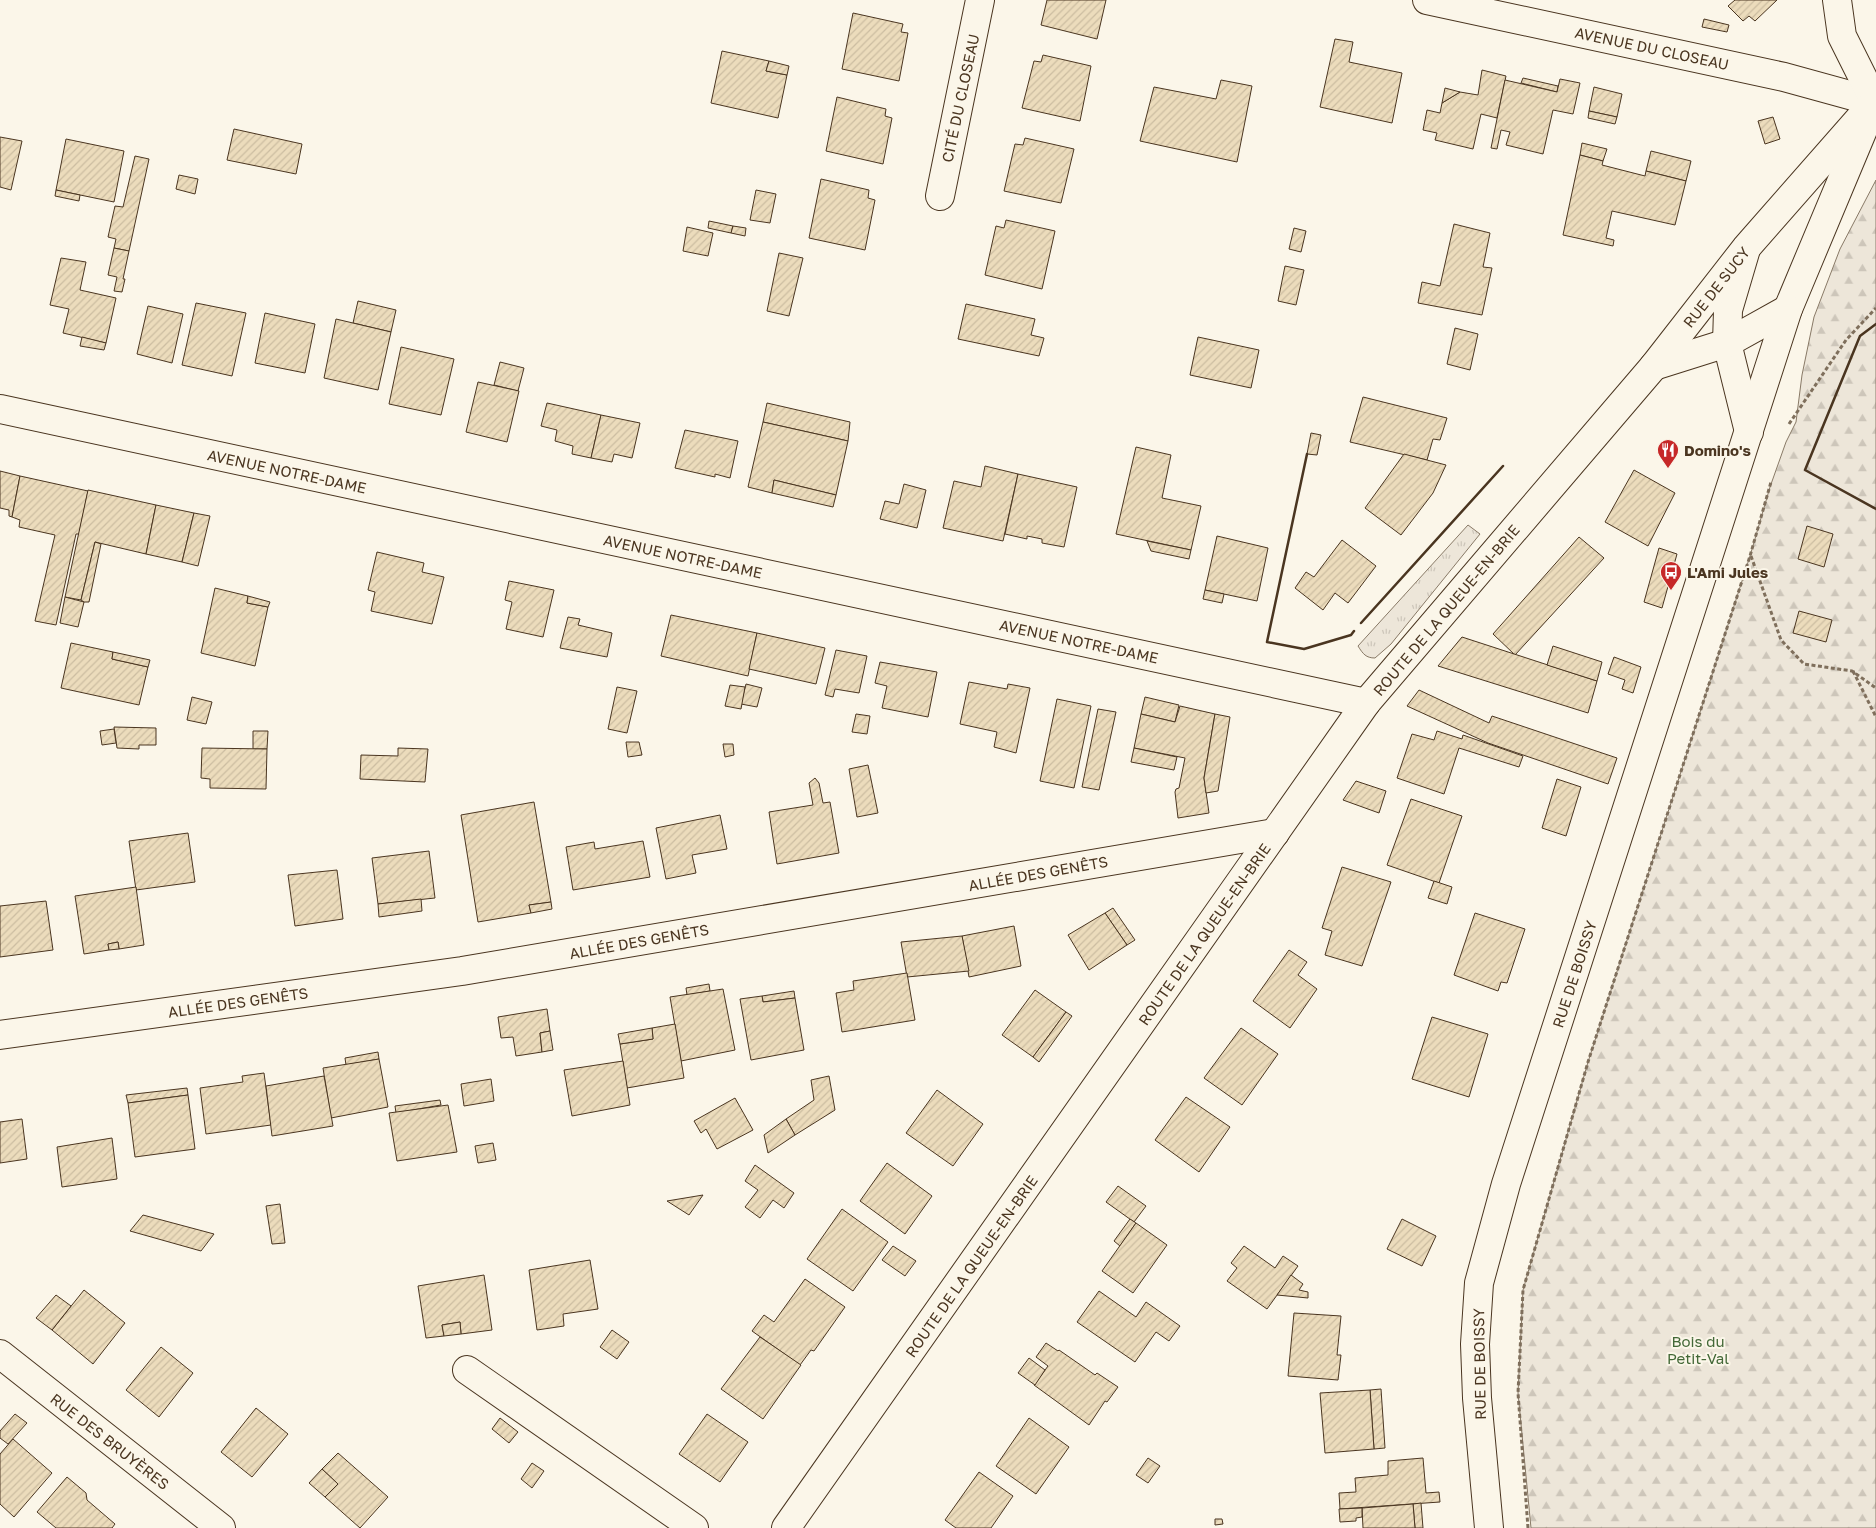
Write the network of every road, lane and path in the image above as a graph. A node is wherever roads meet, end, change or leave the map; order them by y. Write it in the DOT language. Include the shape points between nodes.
graph roads {
  1 [pos="980,0"];
  2 [pos="1427,0"];
  3 [pos="1837,0"];
  4 [pos="1875,101"];
  5 [pos="940,196"];
  6 [pos="1746,248"];
  7 [pos="1876,308"];
  8 [pos="1788,309"];
  9 [pos="1727,343"];
  10 [pos="1654,366"];
  11 [pos="0,409"];
  12 [pos="1788,425"];
  13 [pos="1749,432"];
  14 [pos="1772,478"];
  15 [pos="1750,556"];
  16 [pos="1852,671"];
  17 [pos="1876,688"];
  18 [pos="1366,703"];
  19 [pos="1876,717"];
  20 [pos="1275,833"];
  21 [pos="0,1034"];
  22 [pos="0,1354"];
  23 [pos="467,1370"];
  24 [pos="220,1528"];
  25 [pos="694,1528"];
  26 [pos="786,1528"];
  27 [pos="1489,1528"];
  28 [pos="1528,1528"];
  1 -- 5 [label="street, CITÉ DU CLOSEAU"];
  2 -- 4 [label="street, AVENUE DU CLOSEAU" via="1784,77"];
  3 -- 4 [label="street" via="1842,36"];
  4 -- 6 [label="street, RUE DE SUCY"];
  4 -- 8 [label="street, RUE DE BOISSY"];
  6 -- 9 [label="street" via="1728,310"];
  6 -- 10 [label="street, RUE DE SUCY"];
  7 -- 12 [label="path" via="1846,340"];
  8 -- 9 [label="street, RUE DE SUCY"];
  8 -- 13 [label="street, RUE DE BOISSY"];
  9 -- 10 [label="street, RUE DE SUCY"];
  9 -- 13 [label="street"];
  10 -- 18 [label="street, ROUTE DE LA QUEUE-EN-BRIE"];
  11 -- 18 [label="street, AVENUE NOTRE-DAME"];
  13 -- 27 [label="street, RUE DE BOISSY" via="1506,1184 1479,1283 1477,1398"];
  14 -- 15 [label="path"];
  15 -- 16 [label="path" via="1781,640 1804,664"];
  15 -- 28 [label="path" via="1588,1062 1523,1290 1518,1393"];
  16 -- 17 [label="path"];
  16 -- 19 [label="path"];
  18 -- 20 [label="street, ROUTE DE LA QUEUE-EN-BRIE"];
  20 -- 21 [label="street, ALLÉE DES GENÊTS" via="462,971"];
  20 -- 26 [label="street, ROUTE DE LA QUEUE-EN-BRIE"];
  22 -- 24 [label="street, RUE DES BRUYÈRES"];
  23 -- 25 [label="street"];
}
